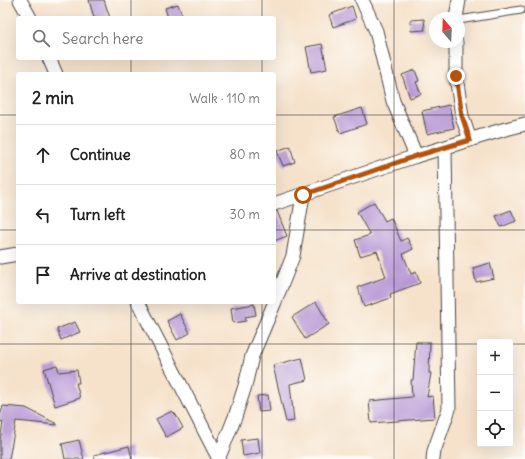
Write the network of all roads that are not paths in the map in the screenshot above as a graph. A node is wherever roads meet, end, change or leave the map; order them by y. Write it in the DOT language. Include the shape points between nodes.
graph roads {
  1 [pos="20,0"];
  2 [pos="362,0"];
  3 [pos="459,0"];
  4 [pos="521,10"];
  5 [pos="457,12"];
  6 [pos="29,16"];
  7 [pos="465,19"];
  8 [pos="456,48"];
  9 [pos="50,60"];
  10 [pos="55,72"];
  11 [pos="525,124"];
  12 [pos="470,140"];
  13 [pos="445,148"];
  14 [pos="416,156"];
  15 [pos="303,195"];
  16 [pos="276,203"];
  17 [pos="16,254"];
  18 [pos="0,257"];
  19 [pos="276,299"];
  20 [pos="139,304"];
  21 [pos="274,304"];
  22 [pos="219,458"];
  23 [pos="433,459"];
  1 -- 6 [label="street"];
  2 -- 14 [label="street" via="376,31 393,101"];
  3 -- 5 [label="street"];
  4 -- 7 [label="lane"];
  8 -- 12 [label="street" via="456,76 462,116"];
  9 -- 10 [label="street"];
  11 -- 12 [label="street"];
  12 -- 13 [label="street"];
  13 -- 14 [label="street"];
  13 -- 23 [label="street" via="449,409"];
  14 -- 15 [label="street"];
  15 -- 16 [label="street"];
  15 -- 19 [label="street" via="293,256"];
  17 -- 18 [label="street"];
  20 -- 22 [label="street"];
  21 -- 22 [label="street" via="252,356 243,392"];
}
